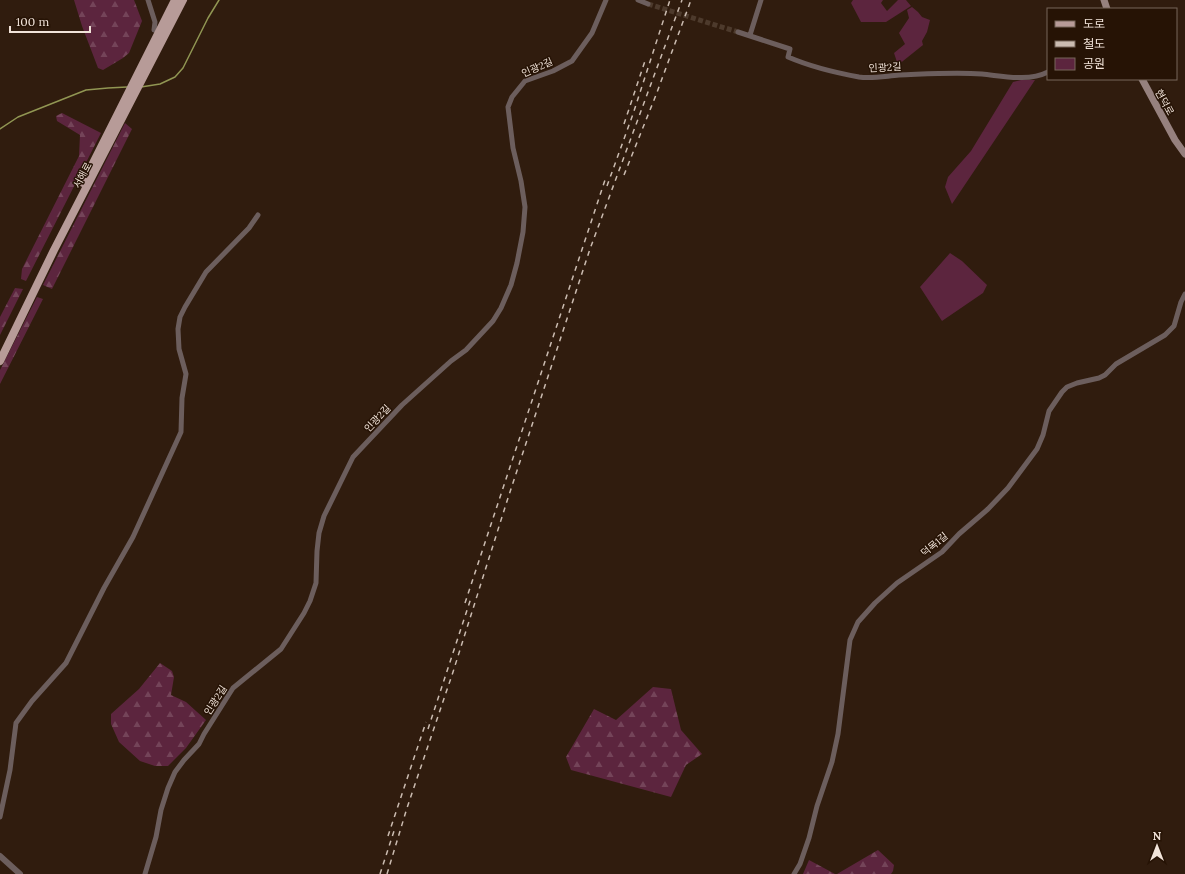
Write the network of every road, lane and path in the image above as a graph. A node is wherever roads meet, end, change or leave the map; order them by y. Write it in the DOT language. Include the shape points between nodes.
graph roads {
  1 [pos="148,0"];
  2 [pos="175,0"];
  3 [pos="183,0"];
  4 [pos="606,0"];
  5 [pos="638,0"];
  6 [pos="761,0"];
  7 [pos="648,4"];
  8 [pos="154,30"];
  9 [pos="738,32"];
  10 [pos="750,35"];
  11 [pos="1047,72"];
  12 [pos="135,80"];
  13 [pos="1143,80"];
  14 [pos="132,93"];
  15 [pos="1185,154"];
  16 [pos="258,215"];
  17 [pos="1185,294"];
  18 [pos="0,348"];
  19 [pos="0,361"];
  20 [pos="0,817"];
  21 [pos="0,856"];
  22 [pos="20,874"];
  23 [pos="145,874"];
  24 [pos="794,874"];
  1 -- 8 [label="street" via="155,22"];
  2 -- 12 [label="main road, 서해로"];
  3 -- 12 [label="main road, 서해로"];
  4 -- 23 [label="street, 인광2길" via="592,33 572,61 525,81 512,97 508,107 524,207 523,232 517,263 501,308 466,350 402,405 353,457 324,516 319,533 316,582 310,601 281,649 233,688 199,744 176,772 161,810"];
  5 -- 7 [label="street"];
  6 -- 10 [label="street"];
  9 -- 10 [label="street, 인광2길"];
  10 -- 11 [label="street, 인광2길" via="790,48 788,58 798,62 859,77 940,72 1034,77"];
  12 -- 14 [label="main road, 서해로"];
  13 -- 15 [label="main road, 현덕로"];
  14 -- 18 [label="main road, 서해로"];
  14 -- 19 [label="main road, 서해로"];
  16 -- 20 [label="street" via="249,228 206,272 185,306 178,329 179,349 186,374 182,398 182,432 133,537 100,594 66,663 32,701 16,724"];
  17 -- 24 [label="street, 덕목1길" via="1174,326 1165,335 1116,364 1105,375 1077,383 1062,392 1049,411 1044,435 1037,449 1008,488 942,552 897,583 858,622 850,640 832,762 809,838"];
  21 -- 22 [label="street"];
}
